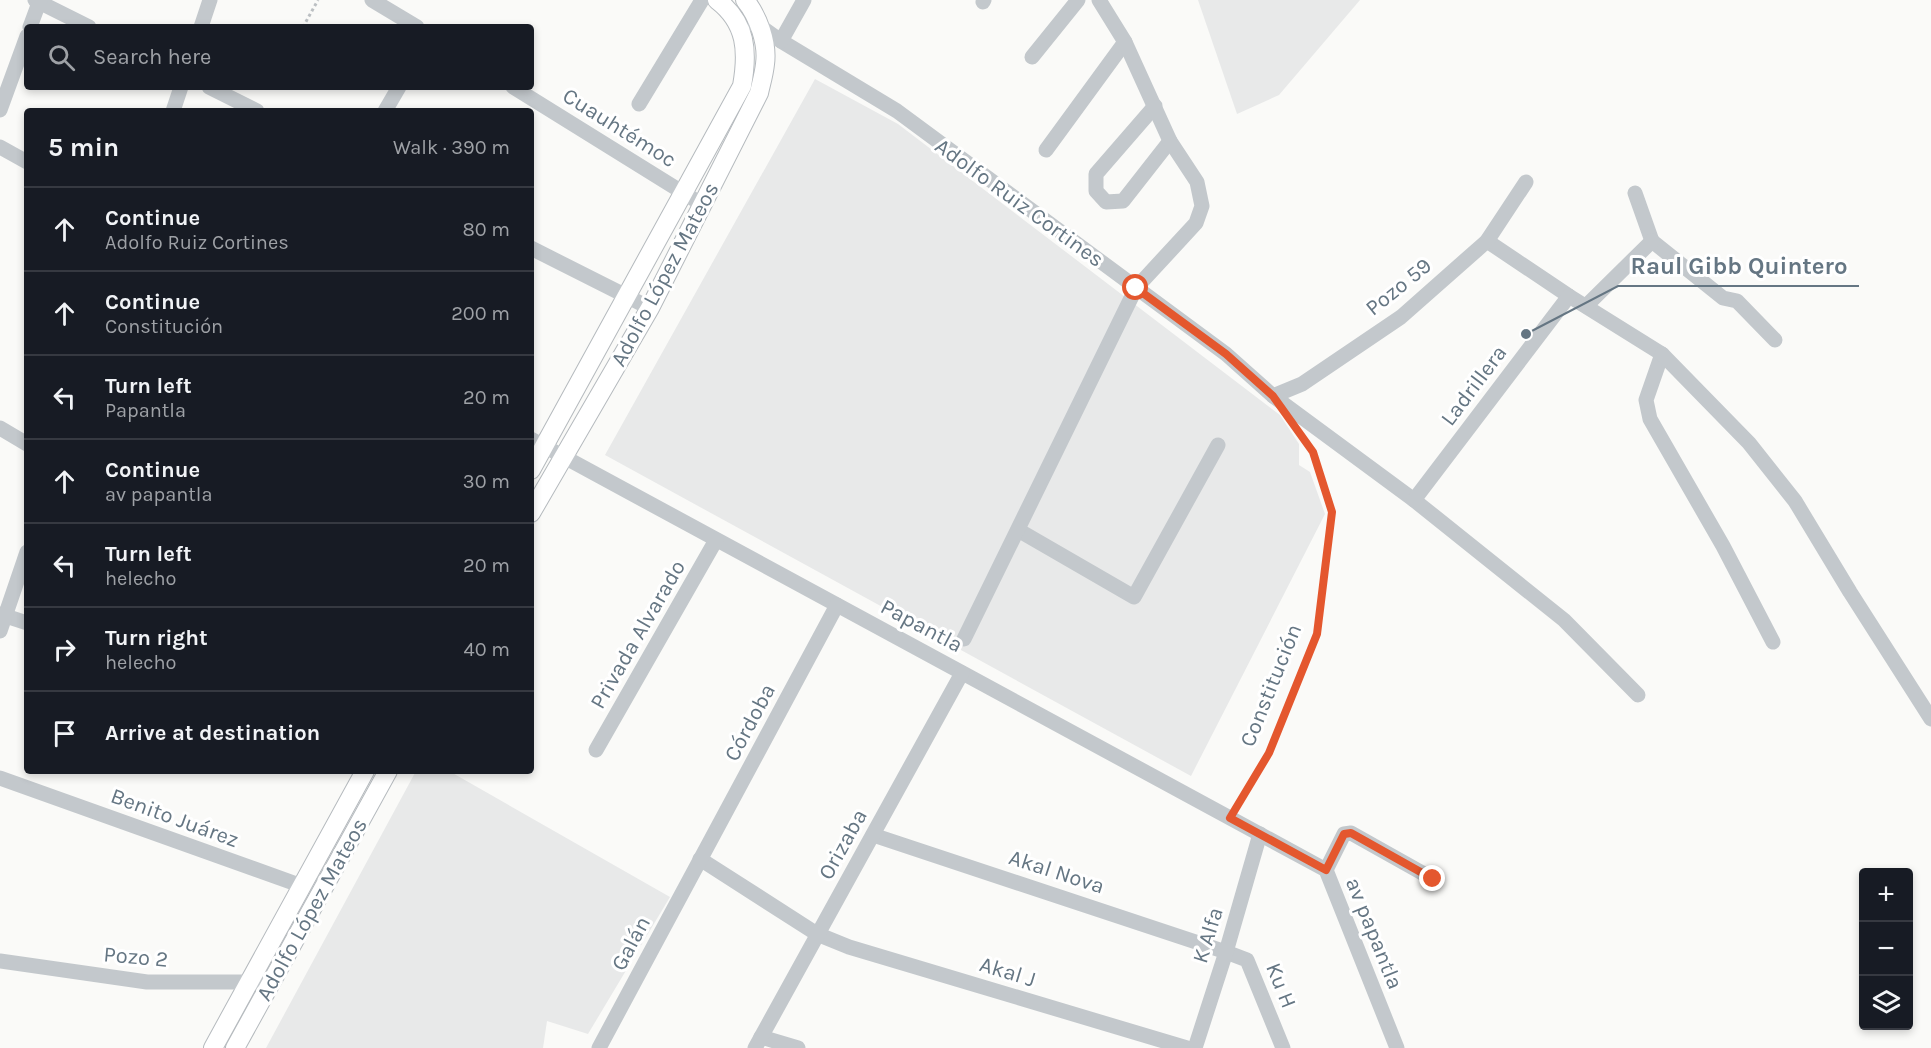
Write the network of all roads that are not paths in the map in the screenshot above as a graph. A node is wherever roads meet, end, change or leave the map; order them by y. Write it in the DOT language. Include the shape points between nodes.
graph roads {
  1 [pos="210,0"];
  2 [pos="372,0"];
  3 [pos="702,0"];
  4 [pos="717,0"];
  5 [pos="745,0"];
  6 [pos="804,0"];
  7 [pos="1078,0"];
  8 [pos="1099,0"];
  9 [pos="38,1"];
  10 [pos="737,22"];
  11 [pos="31,24"];
  12 [pos="83,24"];
  13 [pos="202,24"];
  14 [pos="412,24"];
  15 [pos="760,26"];
  16 [pos="781,41"];
  17 [pos="1125,42"];
  18 [pos="24,44"];
  19 [pos="1032,57"];
  20 [pos="180,90"];
  21 [pos="215,90"];
  22 [pos="397,90"];
  23 [pos="518,90"];
  24 [pos="639,104"];
  25 [pos="1155,106"];
  26 [pos="174,108"];
  27 [pos="251,108"];
  28 [pos="388,108"];
  29 [pos="0,110"];
  30 [pos="1170,141"];
  31 [pos="0,147"];
  32 [pos="1046,150"];
  33 [pos="24,160"];
  34 [pos="1526,182"];
  35 [pos="683,193"];
  36 [pos="1635,193"];
  37 [pos="703,206"];
  38 [pos="1487,241"];
  39 [pos="1652,241"];
  40 [pos="534,250"];
  41 [pos="1136,288"];
  42 [pos="1569,296"];
  43 [pos="627,297"];
  44 [pos="1586,306"];
  45 [pos="650,308"];
  46 [pos="1775,340"];
  47 [pos="1662,354"];
  48 [pos="1273,396"];
  49 [pos="0,428"];
  50 [pos="24,442"];
  51 [pos="538,443"];
  52 [pos="1218,445"];
  53 [pos="562,457"];
  54 [pos="534,458"];
  55 [pos="1414,500"];
  56 [pos="534,508"];
  57 [pos="1018,530"];
  58 [pos="717,540"];
  59 [pos="24,560"];
  60 [pos="837,605"];
  61 [pos="3,614"];
  62 [pos="24,622"];
  63 [pos="0,631"];
  64 [pos="964,639"];
  65 [pos="1773,642"];
  66 [pos="963,673"];
  67 [pos="1638,695"];
  68 [pos="1931,719"];
  69 [pos="596,750"];
  70 [pos="363,774"];
  71 [pos="386,774"];
  72 [pos="0,778"];
  73 [pos="1260,834"];
  74 [pos="873,835"];
  75 [pos="700,859"];
  76 [pos="1326,870"];
  77 [pos="1433,879"];
  78 [pos="302,886"];
  79 [pos="817,933"];
  80 [pos="1226,951"];
  81 [pos="0,961"];
  82 [pos="249,982"];
  83 [pos="270,982"];
  84 [pos="758,1043"];
  85 [pos="213,1048"];
  86 [pos="235,1048"];
  87 [pos="599,1048"];
  88 [pos="798,1048"];
  89 [pos="1187,1048"];
  90 [pos="1195,1048"];
  91 [pos="1283,1048"];
  92 [pos="1397,1048"];
  1 -- 13 [label="street"];
  2 -- 14 [label="street"];
  3 -- 24 [label="street"];
  4 -- 10 [label="main road"];
  5 -- 15 [label="main road, Adolfo Ruiz Cortines"];
  6 -- 16 [label="street"];
  7 -- 19 [label="street"];
  8 -- 17 [label="street"];
  9 -- 11 [label="street"];
  9 -- 12 [label="street"];
  10 -- 15 [label="street, Adolfo Ruiz Cortines"];
  10 -- 35 [label="main road, Adolfo López Mateos" via="746,47 742,86"];
  15 -- 16 [label="street, Adolfo Ruiz Cortines"];
  15 -- 37 [label="main road, Adolfo López Mateos" via="766,62 759,93"];
  16 -- 41 [label="street, Adolfo Ruiz Cortines" via="897,111"];
  17 -- 25 [label="street"];
  17 -- 32 [label="street"];
  18 -- 29 [label="street"];
  20 -- 26 [label="street"];
  21 -- 27 [label="street"];
  22 -- 28 [label="street"];
  23 -- 35 [label="street, Cuauhtémoc"];
  25 -- 30 [label="street"];
  25 -- 30 [label="street" via="1096,174 1096,191 1106,202 1123,201"];
  30 -- 41 [label="street" via="1197,182 1202,206 1196,223"];
  31 -- 33 [label="street"];
  34 -- 38 [label="street, Pozo 59"];
  35 -- 37 [label="street, Cuauhtémoc"];
  35 -- 43 [label="main road, Adolfo López Mateos"];
  36 -- 39 [label="street"];
  37 -- 45 [label="main road, Adolfo López Mateos"];
  38 -- 42 [label="street"];
  38 -- 48 [label="street, Pozo 59" via="1401,317 1302,384"];
  39 -- 44 [label="street"];
  39 -- 46 [label="street" via="1723,298 1737,301"];
  40 -- 43 [label="street"];
  41 -- 48 [label="street, Adolfo Ruiz Cortines" via="1226,354"];
  41 -- 57 [label="street"];
  42 -- 44 [label="street"];
  42 -- 55 [label="street, Ladrillera"];
  43 -- 45 [label="street"];
  43 -- 51 [label="main road, Adolfo López Mateos"];
  44 -- 47 [label="street"];
  45 -- 53 [label="main road, Adolfo López Mateos"];
  47 -- 65 [label="street" via="1646,400 1650,418"];
  47 -- 68 [label="street" via="1749,442 1795,501"];
  48 -- 55 [label="street, Adolfo Ruiz Cortines"];
  49 -- 50 [label="street"];
  51 -- 53 [label="street, Papantla"];
  51 -- 54 [label="main road, Adolfo López Mateos"];
  52 -- 57 [label="street" via="1134,597"];
  53 -- 56 [label="main road, Adolfo López Mateos"];
  53 -- 58 [label="street, Papantla"];
  55 -- 67 [label="street, Adolfo Ruiz Cortines" via="1564,620"];
  57 -- 64 [label="street"];
  58 -- 60 [label="street, Papantla"];
  58 -- 69 [label="street, Privada Alvarado"];
  59 -- 61 [label="street"];
  60 -- 66 [label="street, Papantla"];
  60 -- 75 [label="street, Córdoba"];
  61 -- 62 [label="street"];
  61 -- 63 [label="street"];
  66 -- 73 [label="street, Papantla"];
  66 -- 74 [label="street, Orizaba"];
  70 -- 78 [label="main road, Adolfo López Mateos"];
  71 -- 83 [label="main road, Adolfo López Mateos"];
  72 -- 78 [label="street, Benito Juárez"];
  73 -- 76 [label="street, av papantla"];
  73 -- 80 [label="street, K Alfa"];
  74 -- 79 [label="street, Orizaba"];
  74 -- 80 [label="street, Akal Nova"];
  75 -- 79 [label="street, Akal J"];
  75 -- 87 [label="street, Galán"];
  76 -- 77 [label="street" via="1344,834 1351,833"];
  76 -- 92 [label="street, av papantla"];
  78 -- 82 [label="main road, Adolfo López Mateos"];
  79 -- 84 [label="street, Orizaba"];
  79 -- 89 [label="street, Akal J" via="849,947"];
  80 -- 90 [label="street, K Alfa"];
  80 -- 91 [label="street, Ku H" via="1247,960"];
  81 -- 82 [label="street, Pozo 2" via="147,982"];
  82 -- 83 [label="street, Pozo 2"];
  82 -- 85 [label="main road, Adolfo López Mateos"];
  83 -- 86 [label="main road, Adolfo López Mateos"];
  84 -- 88 [label="street"];
}
